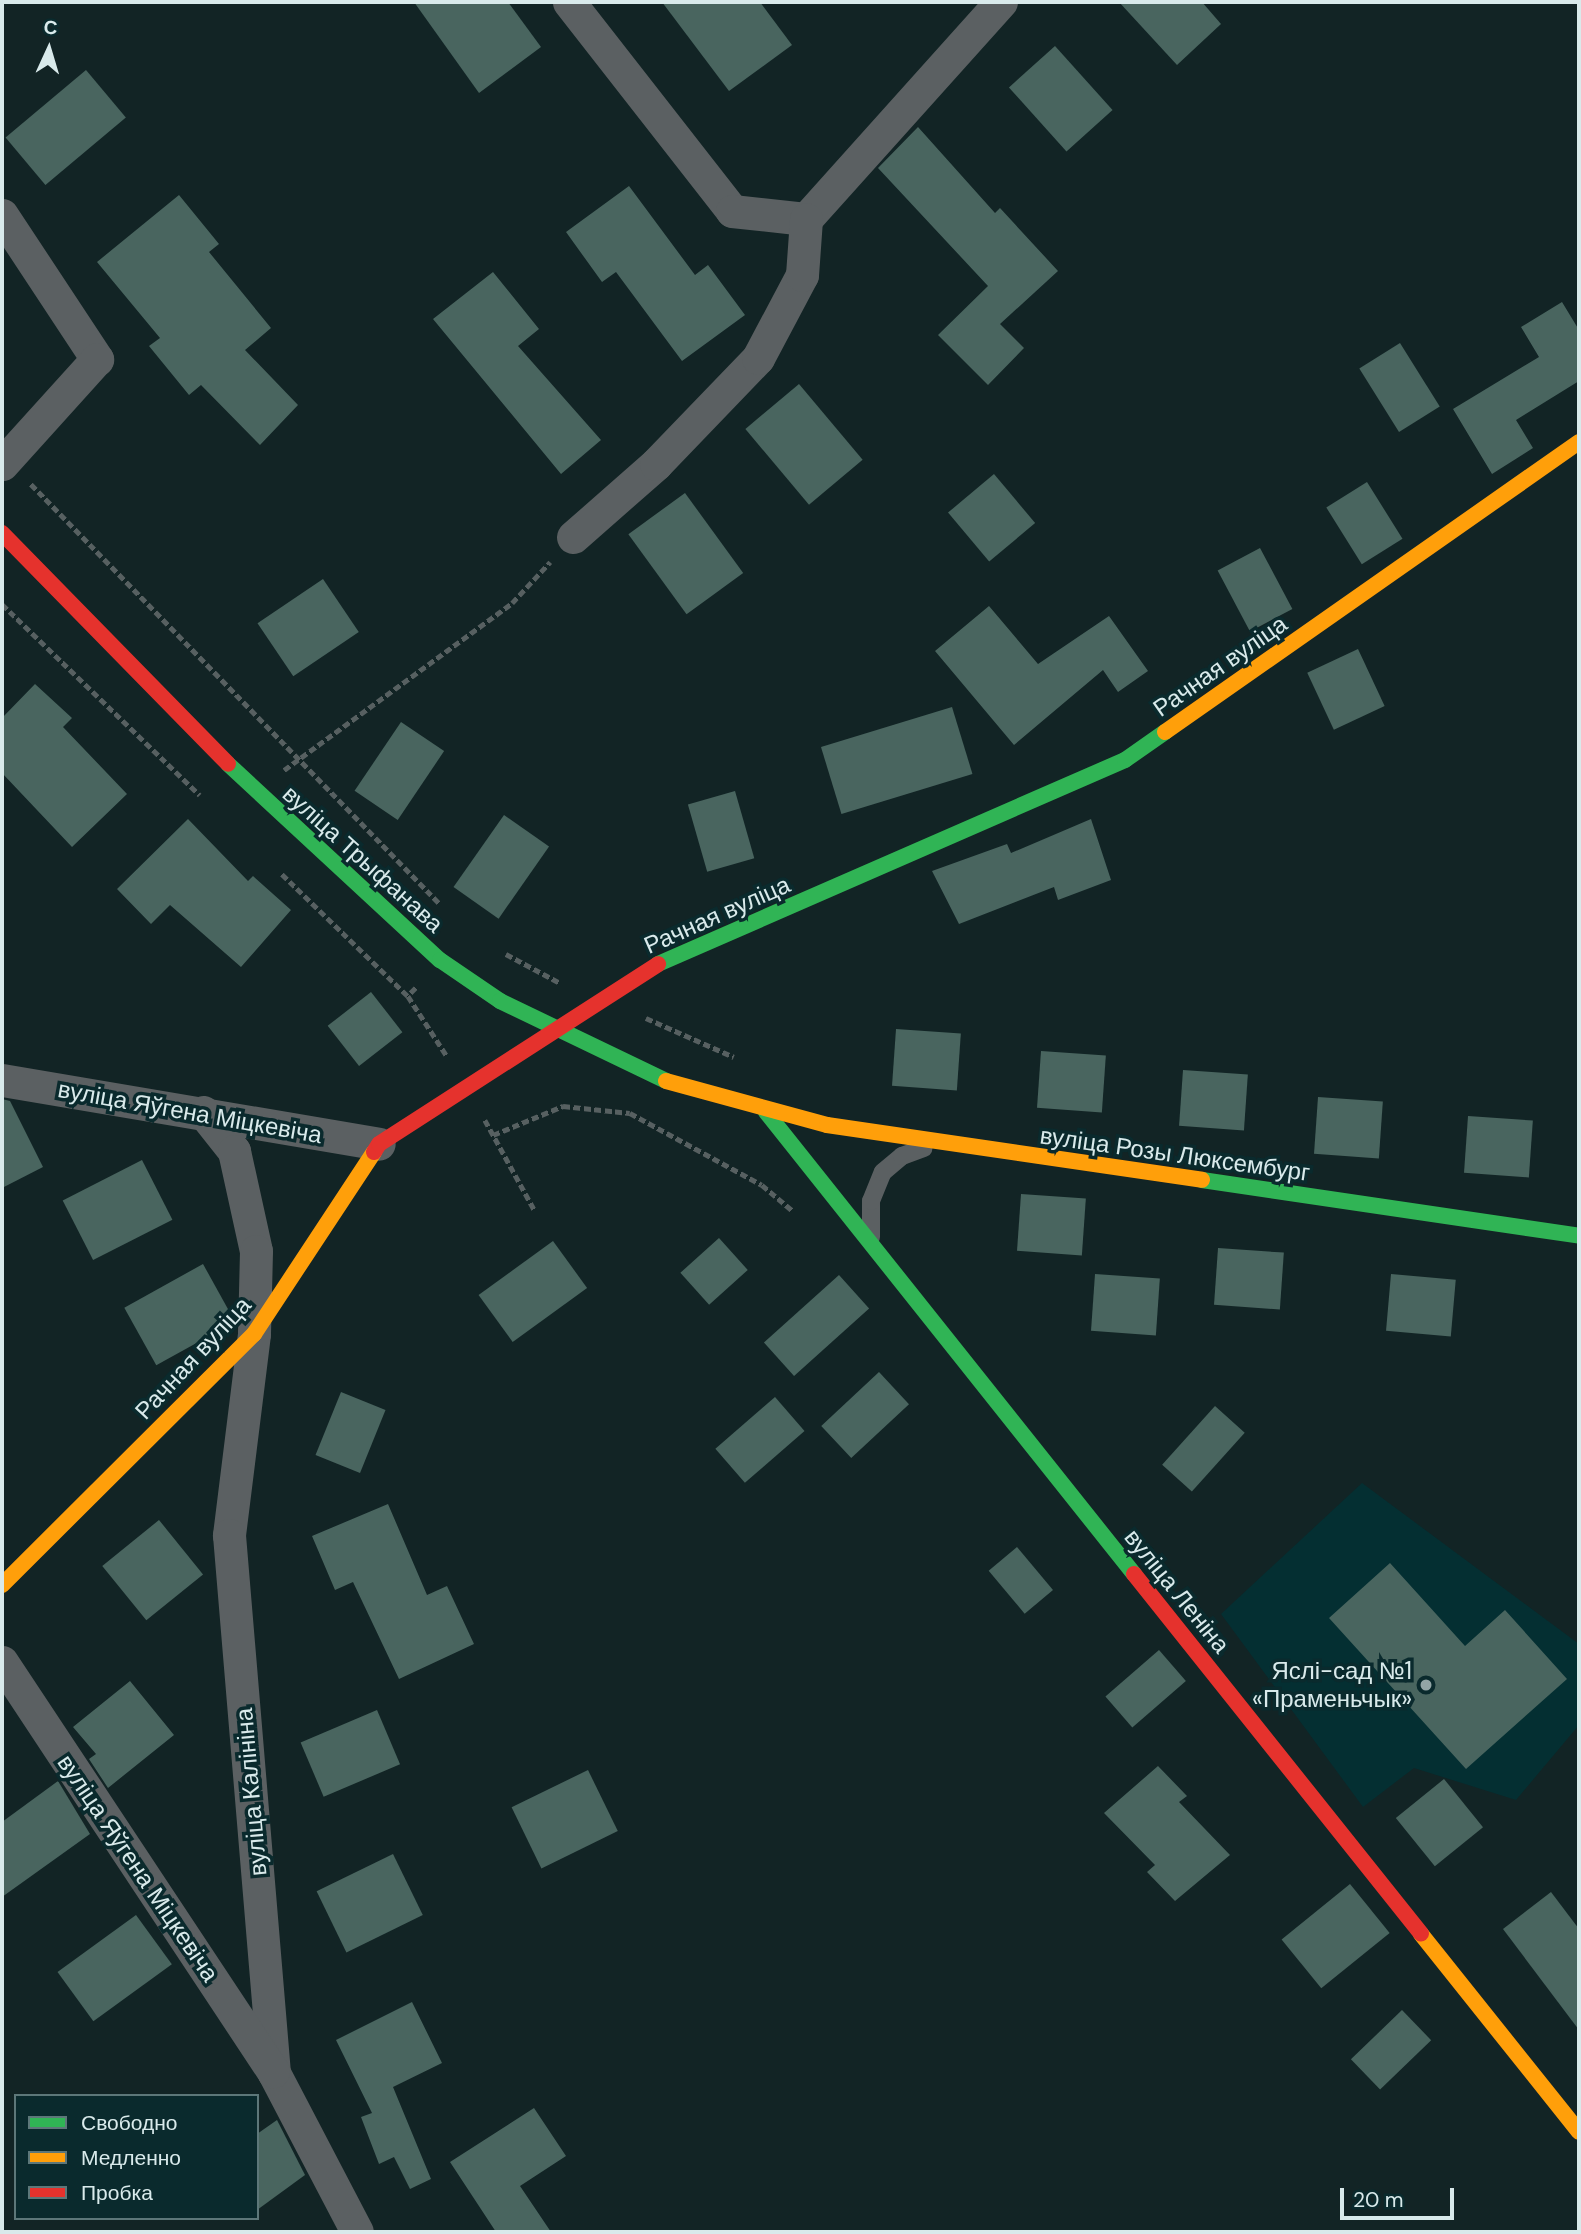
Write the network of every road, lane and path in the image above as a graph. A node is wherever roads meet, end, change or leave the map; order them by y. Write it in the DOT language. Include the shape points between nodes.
graph roads {
  1 [pos="569,2"];
  2 [pos="1001,2"];
  3 [pos="2,215"];
  4 [pos="806,219"];
  5 [pos="1579,442"];
  6 [pos="4,462"];
  7 [pos="2,533"];
  8 [pos="573,537"];
  9 [pos="299,759"];
  10 [pos="255,791"];
  11 [pos="444,908"];
  12 [pos="555,1030"];
  13 [pos="2,1080"];
  14 [pos="203,1112"];
  15 [pos="766,1112"];
  16 [pos="493,1135"];
  17 [pos="938,1143"];
  18 [pos="379,1144"];
  19 [pos="800,1217"];
  20 [pos="1579,1236"];
  21 [pos="871,1244"];
  22 [pos="254,1334"];
  23 [pos="2,1585"];
  24 [pos="2,1662"];
  25 [pos="274,2073"];
  26 [pos="1579,2132"];
  27 [pos="356,2232"];
  1 -- 4 [label="street" via="732,211"];
  2 -- 4 [label="street"];
  3 -- 6 [label="street" via="97,359"];
  4 -- 8 [label="street" via="802,275 758,358 656,464"];
  5 -- 12 [label="street, Рачная вуліца" via="1125,760 652,967"];
  6 -- 9 [label="path"];
  7 -- 10 [label="street, вуліца Трыфанава"];
  8 -- 9 [label="path" via="512,603"];
  9 -- 10 [label="path"];
  9 -- 11 [label="path"];
  10 -- 12 [label="street, вуліца Трыфанава" via="440,960"];
  12 -- 15 [label="street, вуліца Трыфанава" via="655,1079"];
  12 -- 18 [label="street, Рачная вуліца"];
  13 -- 14 [label="street, вуліца Яўгена Міцкевіча"];
  14 -- 18 [label="street, вуліца Яўгена Міцкевіча"];
  14 -- 22 [label="street, вуліца Калініна" via="234,1151 256,1251"];
  15 -- 17 [label="street, вуліца Розы Люксембург"];
  15 -- 21 [label="street, вуліца Леніна"];
  16 -- 19 [label="path" via="563,1106 630,1113 762,1185"];
  17 -- 20 [label="street, вуліца Розы Люксембург"];
  17 -- 21 [label="lane" via="902,1156 883,1172 871,1201"];
  18 -- 22 [label="street, Рачная вуліца"];
  21 -- 26 [label="street, вуліца Леніна"];
  22 -- 23 [label="street, Рачная вуліца"];
  22 -- 25 [label="street, вуліца Калініна" via="229,1535"];
  24 -- 25 [label="street, вуліца Яўгена Міцкевіча"];
  25 -- 27 [label="street, вуліца Калініна"];
}
